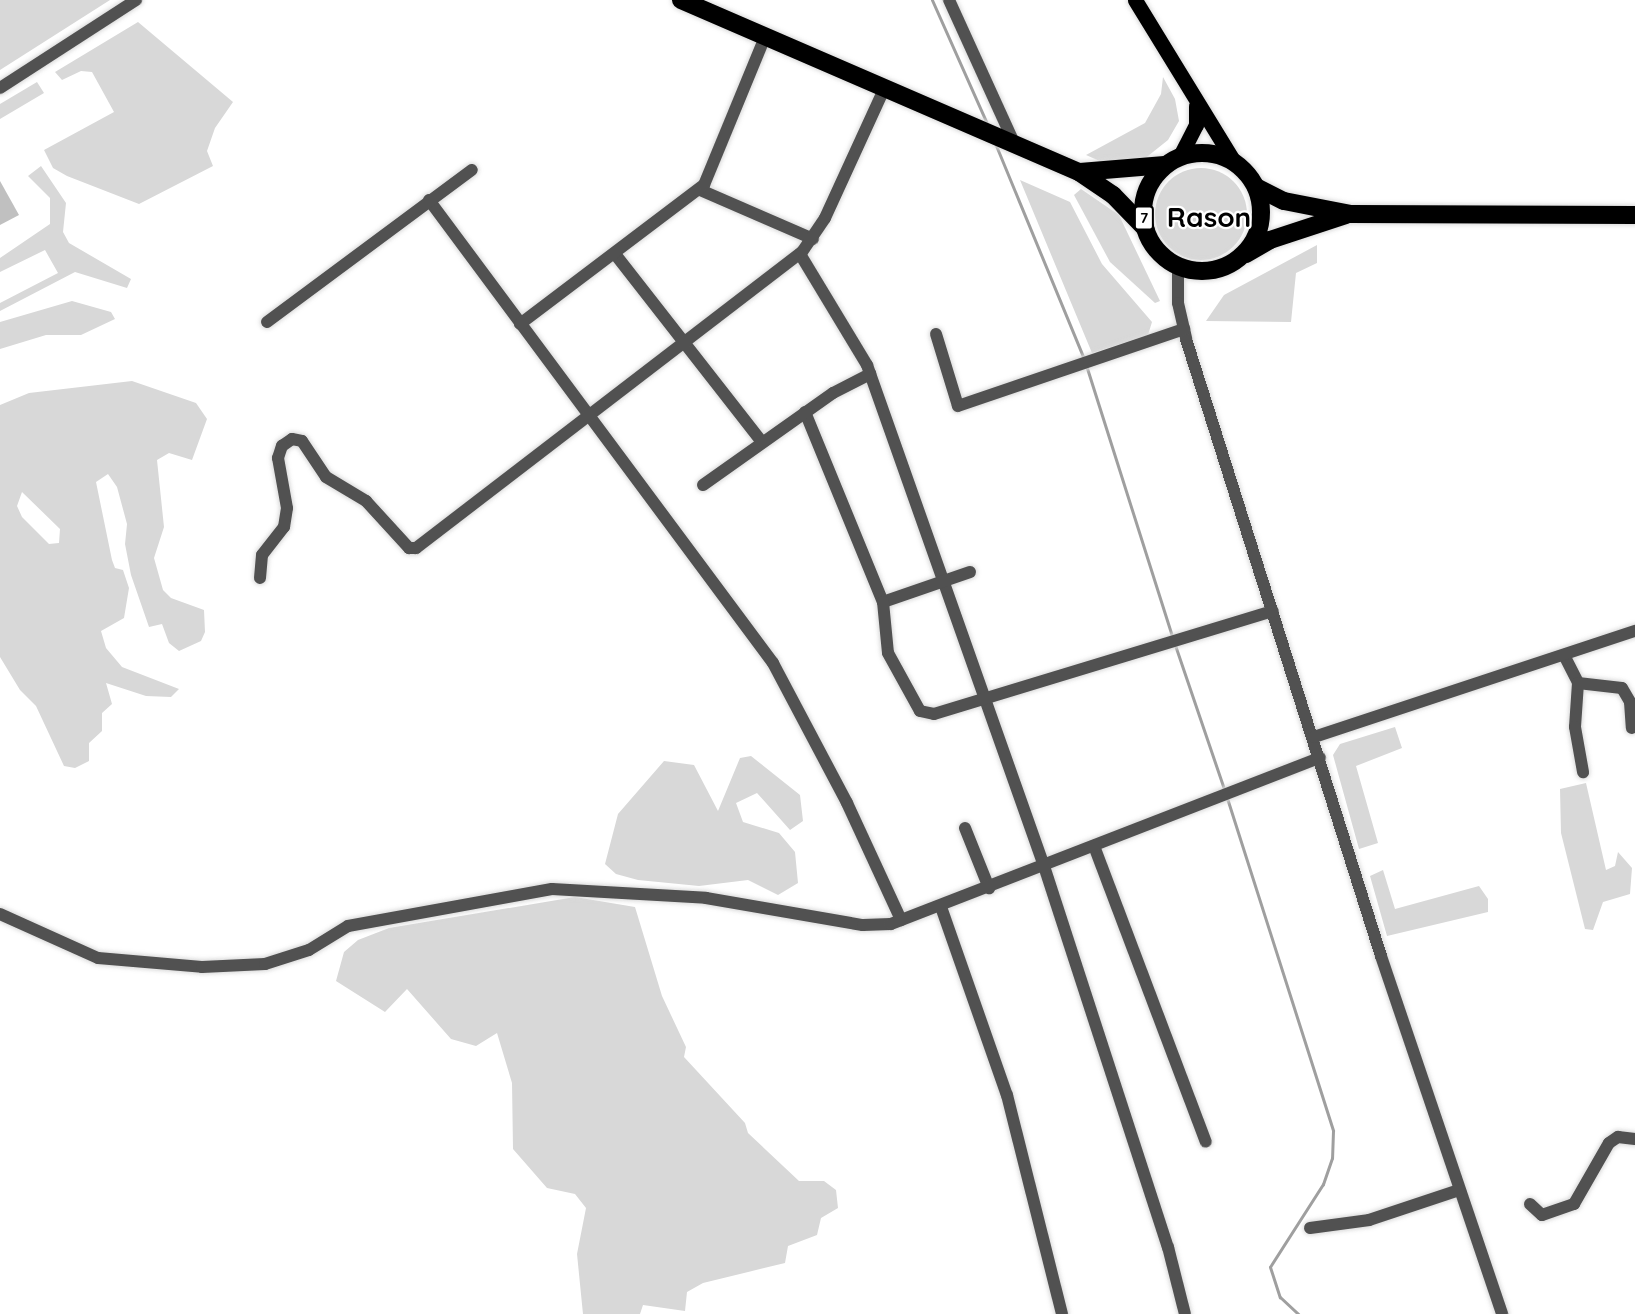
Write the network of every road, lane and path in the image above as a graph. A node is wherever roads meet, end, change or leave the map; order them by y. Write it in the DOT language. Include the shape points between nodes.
graph roads {
  1 [pos="136,0"];
  2 [pos="681,0"];
  3 [pos="949,0"];
  4 [pos="1135,0"];
  5 [pos="765,37"];
  6 [pos="0,88"];
  7 [pos="884,89"];
  8 [pos="1196,106"];
  9 [pos="1009,143"];
  10 [pos="1233,160"];
  11 [pos="1172,161"];
  12 [pos="472,170"];
  13 [pos="1079,172"];
  14 [pos="1256,187"];
  15 [pos="700,190"];
  16 [pos="429,200"];
  17 [pos="1350,214"];
  18 [pos="1635,215"];
  19 [pos="1146,230"];
  20 [pos="813,239"];
  21 [pos="615,254"];
  22 [pos="800,254"];
  23 [pos="1241,257"];
  24 [pos="1178,266"];
  25 [pos="267,322"];
  26 [pos="520,324"];
  27 [pos="1184,329"];
  28 [pos="936,334"];
  29 [pos="685,343"];
  30 [pos="870,374"];
  31 [pos="805,412"];
  32 [pos="591,414"];
  33 [pos="761,441"];
  34 [pos="704,484"];
  35 [pos="970,572"];
  36 [pos="260,578"];
  37 [pos="942,583"];
  38 [pos="883,602"];
  39 [pos="1273,611"];
  40 [pos="1635,631"];
  41 [pos="1565,657"];
  42 [pos="1578,683"];
  43 [pos="984,698"];
  44 [pos="1632,728"];
  45 [pos="1314,737"];
  46 [pos="1320,758"];
  47 [pos="1582,772"];
  48 [pos="965,828"];
  49 [pos="1094,846"];
  50 [pos="1044,866"];
  51 [pos="989,888"];
  52 [pos="941,907"];
  53 [pos="0,914"];
  54 [pos="901,920"];
  55 [pos="1635,1139"];
  56 [pos="1206,1142"];
  57 [pos="1459,1190"];
  58 [pos="1530,1204"];
  59 [pos="1310,1228"];
  60 [pos="1062,1314"];
  61 [pos="1185,1314"];
  62 [pos="1502,1314"];
  1 -- 6 [label="street"];
  2 -- 5 [label="highway, 7"];
  3 -- 9 [label="street"];
  4 -- 8 [label="main road"];
  5 -- 7 [label="highway, 7"];
  5 -- 15 [label="street" via="714,169"];
  7 -- 9 [label="highway, 7"];
  7 -- 20 [label="street"];
  8 -- 10 [label="main road"];
  8 -- 11 [label="main road" via="1196,125"];
  9 -- 13 [label="highway, 7"];
  10 -- 11 [label="highway, 7" via="1198,152"];
  10 -- 14 [label="highway"];
  11 -- 13 [label="highway, 7"];
  11 -- 19 [label="highway, 7" via="1146,194"];
  12 -- 16 [label="street"];
  13 -- 19 [label="highway, 7" via="1113,195"];
  14 -- 17 [label="highway" via="1284,201"];
  14 -- 23 [label="highway" via="1260,225"];
  15 -- 20 [label="street"];
  15 -- 21 [label="street"];
  16 -- 25 [label="street"];
  16 -- 26 [label="street"];
  17 -- 18 [label="highway"];
  17 -- 23 [label="highway" via="1270,240"];
  19 -- 24 [label="highway, 7" via="1159,251"];
  20 -- 22 [label="street"];
  21 -- 26 [label="street"];
  21 -- 29 [label="street"];
  22 -- 29 [label="street"];
  22 -- 30 [label="street" via="856,340"];
  23 -- 24 [label="highway" via="1211,270"];
  24 -- 27 [label="street" via="1178,303"];
  26 -- 32 [label="street"];
  27 -- 28 [label="street" via="1077,369 958,406"];
  27 -- 39 [label="street"];
  29 -- 32 [label="street"];
  29 -- 33 [label="street"];
  30 -- 31 [label="street"];
  30 -- 37 [label="street"];
  31 -- 33 [label="street"];
  31 -- 38 [label="street"];
  32 -- 36 [label="street" via="416,548 409,548 366,501 340,489 302,441 292,439 282,446 278,458 287,508 284,527 262,555"];
  32 -- 54 [label="street" via="773,663"];
  33 -- 34 [label="street"];
  35 -- 37 [label="street"];
  37 -- 38 [label="street"];
  37 -- 43 [label="street"];
  38 -- 43 [label="street" via="888,653 920,711 934,714"];
  39 -- 43 [label="street"];
  39 -- 45 [label="street"];
  40 -- 41 [label="street"];
  41 -- 42 [label="street"];
  41 -- 45 [label="street"];
  42 -- 44 [label="street" via="1622,688 1630,702"];
  42 -- 47 [label="street" via="1575,727"];
  43 -- 50 [label="street"];
  45 -- 46 [label="street"];
  46 -- 49 [label="street"];
  46 -- 57 [label="street"];
  48 -- 51 [label="street"];
  49 -- 50 [label="street"];
  49 -- 56 [label="street"];
  50 -- 51 [label="street"];
  50 -- 61 [label="street"];
  51 -- 52 [label="street"];
  52 -- 54 [label="street"];
  52 -- 60 [label="street" via="1007,1095"];
  53 -- 54 [label="street" via="98,958 202,967 288,958 348,926 572,889 728,900 863,925"];
  55 -- 58 [label="street" via="1618,1137 1609,1143 1574,1204 1566,1209 1542,1215"];
  57 -- 59 [label="street" via="1369,1220"];
  57 -- 62 [label="street"];
}
